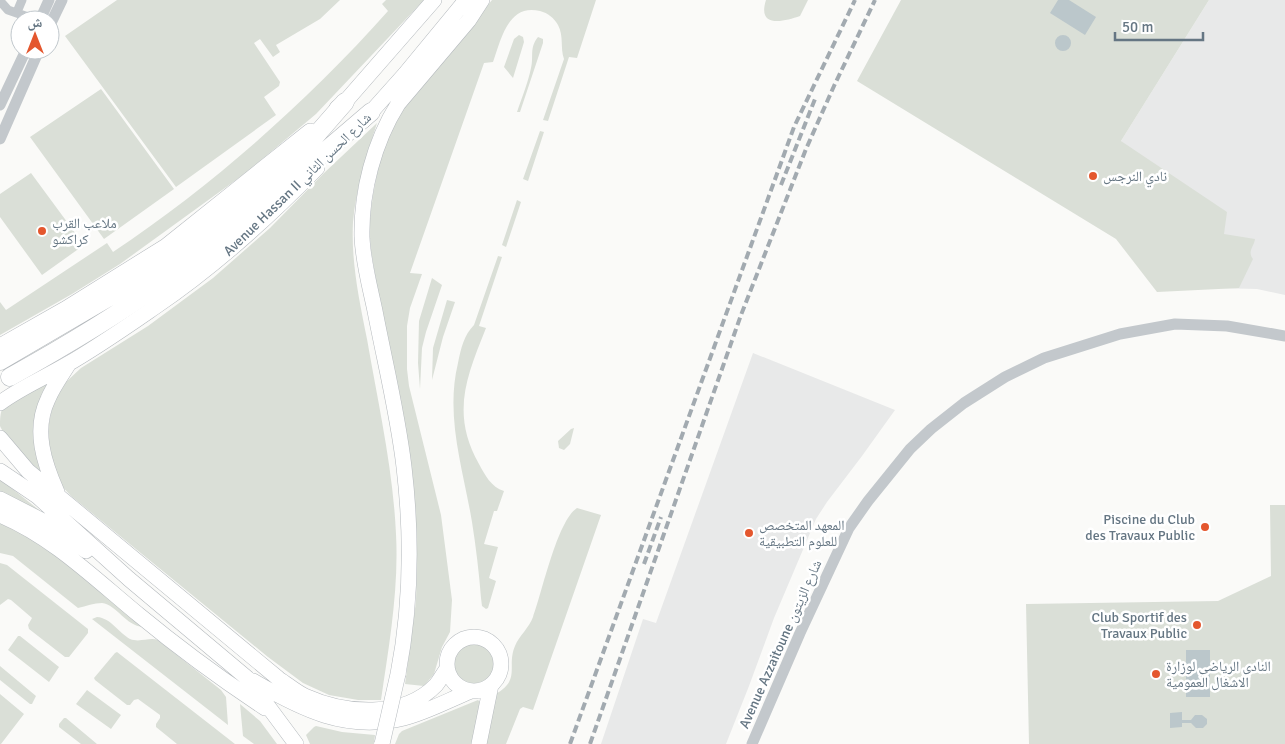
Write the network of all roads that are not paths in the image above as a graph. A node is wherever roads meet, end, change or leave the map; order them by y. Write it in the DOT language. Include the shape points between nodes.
graph roads {
  1 [pos="22,0"];
  2 [pos="434,0"];
  3 [pos="466,0"];
  4 [pos="482,0"];
  5 [pos="0,1"];
  6 [pos="8,12"];
  7 [pos="21,60"];
  8 [pos="35,60"];
  9 [pos="345,102"];
  10 [pos="0,105"];
  11 [pos="371,112"];
  12 [pos="0,139"];
  13 [pos="1285,336"];
  14 [pos="0,346"];
  15 [pos="0,361"];
  16 [pos="68,364"];
  17 [pos="10,377"];
  18 [pos="0,403"];
  19 [pos="0,438"];
  20 [pos="0,471"];
  21 [pos="59,496"];
  22 [pos="0,499"];
  23 [pos="0,515"];
  24 [pos="129,579"];
  25 [pos="447,668"];
  26 [pos="247,678"];
  27 [pos="491,686"];
  28 [pos="471,691"];
  29 [pos="274,714"];
  30 [pos="296,744"];
  31 [pos="382,744"];
  32 [pos="479,744"];
  33 [pos="752,744"];
  1 -- 6 [label="street"];
  2 -- 9 [label="highway, Avenue Hassan II شارع الحسن الثاني"];
  3 -- 11 [label="highway, Avenue Hassan II شارع الحسن الثاني"];
  4 -- 31 [label="highway, bridge" via="391,115 378,144 363,212 365,263 404,466 408,513 406,602 398,674"];
  5 -- 6 [label="street"];
  7 -- 10 [label="street"];
  8 -- 12 [label="street"];
  9 -- 14 [label="highway, Avenue Hassan II شارع الحسن الثاني" via="166,246"];
  9 -- 15 [label="highway" via="311,141 202,234 132,283"];
  11 -- 16 [label="highway, Avenue Hassan II شارع الحسن الثاني" via="267,217 204,272"];
  11 -- 17 [label="highway" via="257,209 162,283 69,344"];
  13 -- 33 [label="street, Avenue Azzaitoune شارع الزيتون" via="1228,326 1175,324 1120,334 1044,358 1005,377 964,403 907,453 849,528"];
  16 -- 18 [label="highway, Avenue Hassan II شارع الحسن الثاني"];
  16 -- 21 [label="highway" via="48,399 40,436 47,469"];
  19 -- 21 [label="highway" via="22,465"];
  20 -- 24 [label="highway" via="37,496"];
  21 -- 25 [label="highway" via="279,679 304,695 355,709 402,706 415,701 437,684"];
  22 -- 24 [label="highway" via="47,523"];
  23 -- 29 [label="highway" via="46,539 154,628"];
  24 -- 26 [label="highway"];
  25 -- 27 [label="highway" via="448,655 455,644 467,637 481,637 492,643 501,656 500,673"];
  25 -- 28 [label="highway" via="458,686"];
  26 -- 28 [label="highway" via="298,707 328,718 354,722 406,717"];
  26 -- 29 [label="highway"];
  27 -- 28 [label="highway"];
  27 -- 32 [label="highway"];
  29 -- 30 [label="highway"];
}
